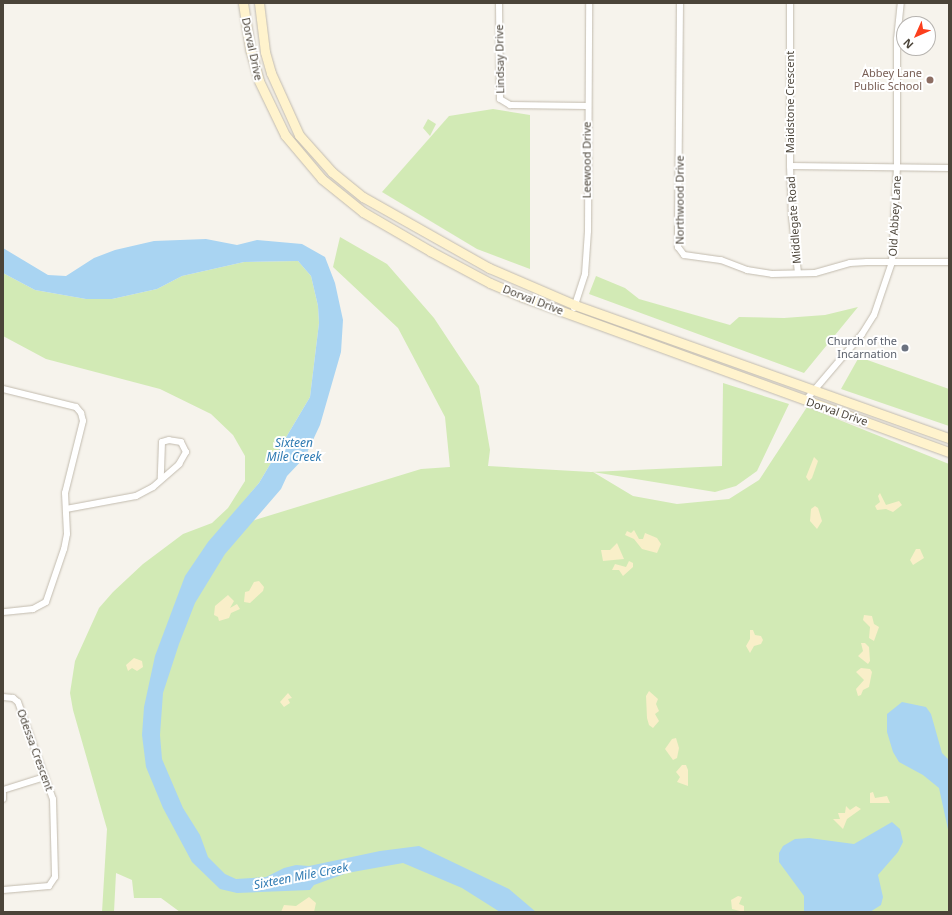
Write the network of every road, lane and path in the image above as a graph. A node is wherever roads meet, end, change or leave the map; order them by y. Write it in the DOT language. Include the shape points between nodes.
graph roads {
  1 [pos="243,3"];
  2 [pos="259,3"];
  3 [pos="499,3"];
  4 [pos="589,3"];
  5 [pos="680,3"];
  6 [pos="790,3"];
  7 [pos="901,3"];
  8 [pos="587,106"];
  9 [pos="790,166"];
  10 [pos="897,168"];
  11 [pos="949,168"];
  12 [pos="892,262"];
  13 [pos="949,262"];
  14 [pos="798,273"];
  15 [pos="576,305"];
  16 [pos="572,315"];
  17 [pos="3,389"];
  18 [pos="814,390"];
  19 [pos="805,401"];
  20 [pos="949,438"];
  21 [pos="949,452"];
  22 [pos="161,479"];
  23 [pos="66,509"];
  24 [pos="3,612"];
  25 [pos="3,697"];
  26 [pos="45,777"];
  27 [pos="3,790"];
  28 [pos="3,794"];
  29 [pos="3,799"];
  30 [pos="3,890"];
  1 -- 16 [label="main road, Dorval Drive" via="250,49 261,88 284,135 322,179 363,212 437,255 490,283"];
  2 -- 15 [label="main road, Dorval Drive" via="265,52 283,102 299,135 332,172 364,196 452,249 489,268"];
  3 -- 8 [label="street, Lindsay Drive" via="500,99 510,104"];
  4 -- 8 [label="street, Leewood Drive"];
  5 -- 14 [label="street, Northwood Drive" via="678,247 684,255 721,260 752,272"];
  6 -- 9 [label="street, Maidstone Crescent"];
  7 -- 10 [label="street, Old Abbey Lane" via="897,39"];
  8 -- 15 [label="street, Leewood Drive" via="588,231 585,274"];
  9 -- 10 [label="street, Maidstone Crescent"];
  9 -- 14 [label="street, Middlegate Road"];
  10 -- 11 [label="street, Maidstone Crescent"];
  10 -- 12 [label="street, Old Abbey Lane"];
  12 -- 13 [label="street, Northwood Drive"];
  12 -- 14 [label="street, Northwood Drive" via="850,263 815,273"];
  12 -- 18 [label="street, Old Abbey Lane" via="874,315 862,334"];
  15 -- 16 [label="street, Leewood Drive"];
  15 -- 18 [label="main road, Dorval Drive"];
  16 -- 19 [label="main road, Dorval Drive"];
  17 -- 23 [label="street" via="76,407 81,413 82,428 68,474"];
  18 -- 19 [label="street, Old Abbey Lane"];
  18 -- 20 [label="main road, Dorval Drive"];
  19 -- 21 [label="main road, Dorval Drive"];
  22 -- 22 [label="street" via="179,464 186,452 181,442 162,442"];
  22 -- 23 [label="street" via="153,488 136,496"];
  23 -- 24 [label="street" via="67,534 64,550 46,602 33,609"];
  25 -- 26 [label="street, Odessa Crescent" via="13,698 18,702"];
  26 -- 27 [label="street"];
  26 -- 30 [label="street, Odessa Crescent" via="52,799 55,877 49,886"];
  28 -- 29 [label="street"];
}
